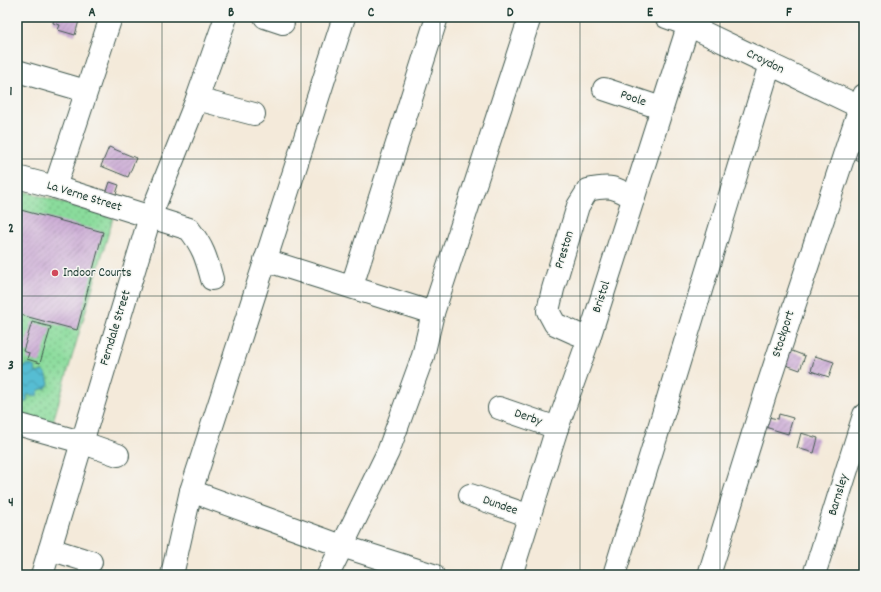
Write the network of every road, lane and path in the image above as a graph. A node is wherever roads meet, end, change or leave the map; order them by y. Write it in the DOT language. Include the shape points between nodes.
graph roads {
  1 [pos="111,17"];
  2 [pos="226,17"];
  3 [pos="344,17"];
  4 [pos="437,17"];
  5 [pos="530,17"];
  6 [pos="666,17"];
  7 [pos="690,21"];
  8 [pos="770,64"];
  9 [pos="17,70"];
  10 [pos="604,89"];
  11 [pos="86,91"];
  12 [pos="197,98"];
  13 [pos="863,104"];
  14 [pos="661,108"];
  15 [pos="254,114"];
  16 [pos="17,178"];
  17 [pos="55,187"];
  18 [pos="634,198"];
  19 [pos="150,217"];
  20 [pos="266,260"];
  21 [pos="212,279"];
  22 [pos="352,286"];
  23 [pos="433,313"];
  24 [pos="589,338"];
  25 [pos="499,408"];
  26 [pos="864,415"];
  27 [pos="17,424"];
  28 [pos="557,428"];
  29 [pos="81,442"];
  30 [pos="118,455"];
  31 [pos="190,491"];
  32 [pos="470,495"];
  33 [pos="530,516"];
  34 [pos="342,546"];
  35 [pos="50,550"];
  36 [pos="91,562"];
  37 [pos="42,575"];
  38 [pos="172,575"];
  39 [pos="328,575"];
  40 [pos="433,575"];
  41 [pos="511,575"];
  42 [pos="614,575"];
  43 [pos="708,575"];
  44 [pos="814,575"];
  1 -- 11 [label="street"];
  2 -- 12 [label="street, Ferndale Street"];
  3 -- 20 [label="street"];
  4 -- 22 [label="street"];
  5 -- 23 [label="street"];
  6 -- 7 [label="street, Croydon"];
  7 -- 8 [label="street, Croydon"];
  7 -- 14 [label="street, Bristol"];
  8 -- 13 [label="street, Croydon"];
  8 -- 42 [label="street"];
  9 -- 11 [label="street"];
  10 -- 14 [label="street, Poole"];
  11 -- 17 [label="street"];
  12 -- 15 [label="street"];
  12 -- 19 [label="street, Ferndale Street"];
  13 -- 43 [label="street, Stockport" via="768,384"];
  14 -- 18 [label="street, Bristol"];
  16 -- 17 [label="street, La Verne Street"];
  17 -- 19 [label="street, La Verne Street"];
  18 -- 24 [label="street, Bristol"];
  18 -- 24 [label="street, Preston" via="618,189 604,186 588,190 578,206 548,311 555,324"];
  19 -- 21 [label="street, La Verne Street" via="189,229 200,243"];
  19 -- 29 [label="street, Ferndale Street"];
  20 -- 22 [label="street"];
  20 -- 31 [label="street"];
  22 -- 23 [label="street"];
  23 -- 34 [label="street" via="424,356 405,410 388,452"];
  24 -- 28 [label="street, Bristol"];
  25 -- 28 [label="street, Derby"];
  26 -- 44 [label="street, Barnsley"];
  27 -- 29 [label="street"];
  28 -- 33 [label="street, Bristol"];
  29 -- 30 [label="street"];
  29 -- 35 [label="street, Ferndale Street"];
  31 -- 34 [label="street"];
  31 -- 38 [label="street"];
  32 -- 33 [label="street, Dundee"];
  33 -- 41 [label="street, Bristol"];
  34 -- 39 [label="street"];
  34 -- 40 [label="street"];
  35 -- 36 [label="street"];
  35 -- 37 [label="street, Ferndale Street"];
}
